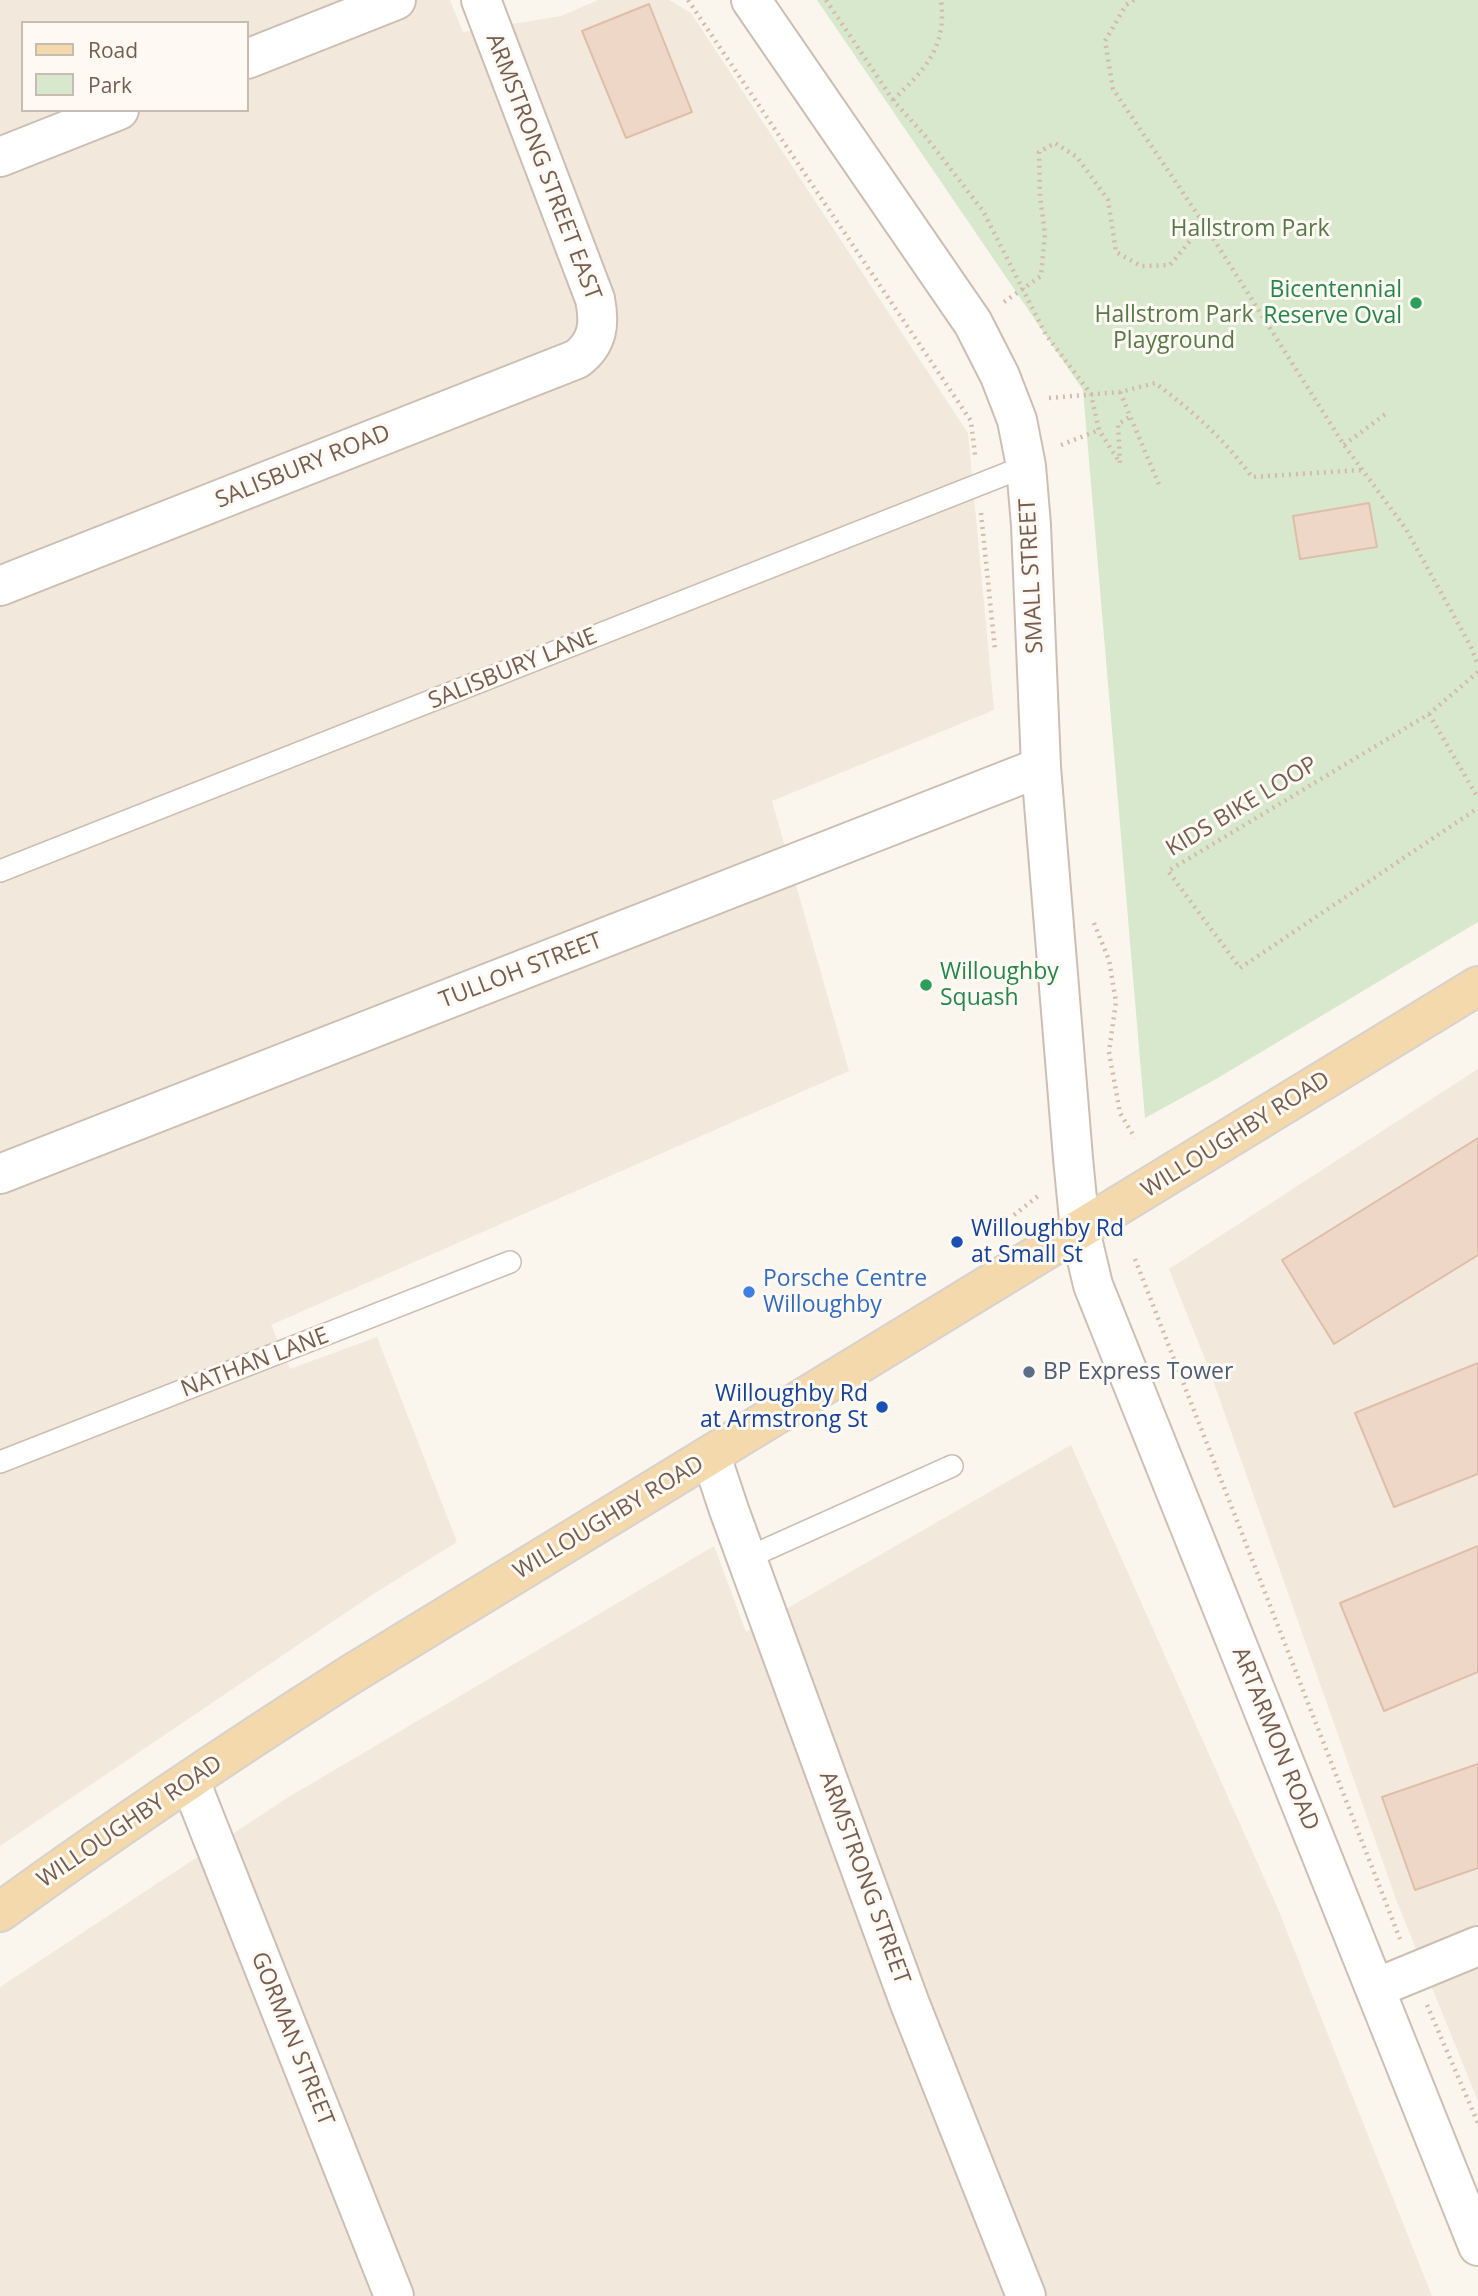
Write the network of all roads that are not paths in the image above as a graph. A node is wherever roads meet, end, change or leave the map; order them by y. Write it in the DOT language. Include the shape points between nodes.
graph roads {
  1 [pos="396,0"];
  2 [pos="481,0"];
  3 [pos="751,0"];
  4 [pos="248,60"];
  5 [pos="114,112"];
  6 [pos="0,158"];
  7 [pos="596,335"];
  8 [pos="1026,466"];
  9 [pos="0,586"];
  10 [pos="1041,767"];
  11 [pos="0,871"];
  12 [pos="1478,986"];
  13 [pos="0,1174"];
  14 [pos="1080,1230"];
  15 [pos="510,1262"];
  16 [pos="711,1456"];
  17 [pos="0,1462"];
  18 [pos="952,1466"];
  19 [pos="747,1558"];
  20 [pos="190,1781"];
  21 [pos="0,1912"];
  22 [pos="1478,1946"];
  23 [pos="1376,1988"];
  24 [pos="1478,2246"];
  25 [pos="394,2296"];
  26 [pos="1026,2296"];
  1 -- 4 [label="street"];
  2 -- 7 [label="street, ARMSTRONG STREET EAST" via="595,299"];
  3 -- 8 [label="street, SMALL STREET" via="973,323 1017,420"];
  5 -- 6 [label="street"];
  7 -- 9 [label="street, SALISBURY ROAD" via="589,350 577,359"];
  8 -- 10 [label="street, SMALL STREET"];
  8 -- 11 [label="lane, SALISBURY LANE"];
  10 -- 13 [label="street, TULLOH STREET"];
  10 -- 14 [label="street, SMALL STREET"];
  12 -- 14 [label="main road, WILLOUGHBY ROAD"];
  14 -- 16 [label="main road, WILLOUGHBY ROAD"];
  14 -- 23 [label="street, ARTARMON ROAD" via="1093,1285"];
  15 -- 17 [label="lane, NATHAN LANE"];
  16 -- 19 [label="street, ARMSTRONG STREET"];
  16 -- 20 [label="main road, WILLOUGHBY ROAD" via="350,1675"];
  18 -- 19 [label="lane"];
  19 -- 26 [label="street, ARMSTRONG STREET" via="910,2004"];
  20 -- 21 [label="main road, WILLOUGHBY ROAD"];
  20 -- 25 [label="street, GORMAN STREET"];
  22 -- 23 [label="street"];
  23 -- 24 [label="street, ARTARMON ROAD"];
}
